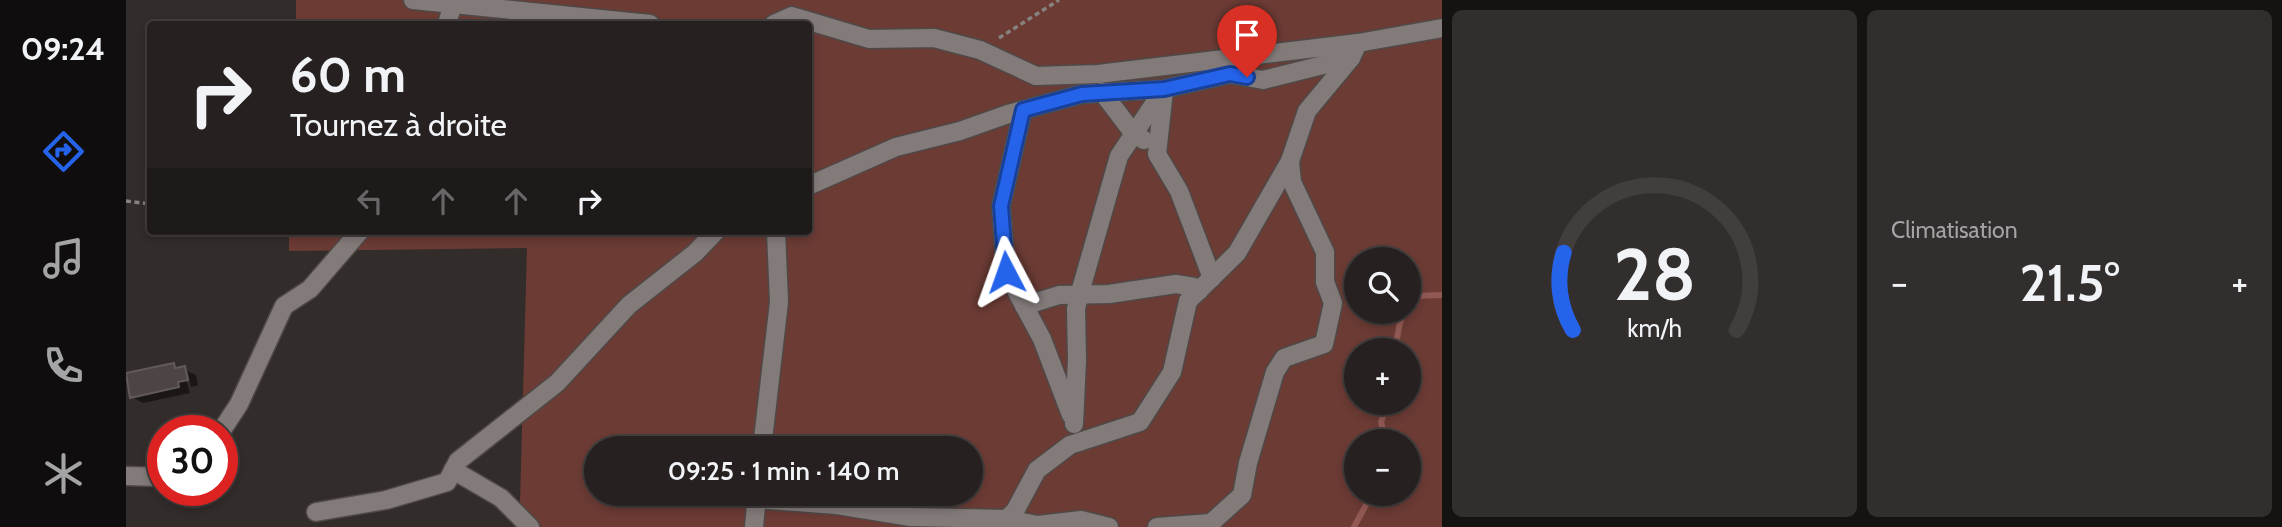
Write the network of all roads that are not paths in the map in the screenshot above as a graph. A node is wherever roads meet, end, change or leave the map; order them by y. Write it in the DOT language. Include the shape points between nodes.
graph roads {
  1 [pos="413,0"];
  2 [pos="453,2"];
  3 [pos="448,21"];
  4 [pos="623,21"];
  5 [pos="781,21"];
  6 [pos="809,21"];
  7 [pos="812,22"];
  8 [pos="1442,28"];
  9 [pos="1354,50"];
  10 [pos="1164,89"];
  11 [pos="1102,92"];
  12 [pos="1023,110"];
  13 [pos="1134,134"];
  14 [pos="1158,151"];
  15 [pos="1290,161"];
  16 [pos="812,184"];
  17 [pos="356,235"];
  18 [pos="712,235"];
  19 [pos="776,235"];
  20 [pos="1205,285"];
  21 [pos="1079,296"];
  22 [pos="1024,306"];
  23 [pos="232,415"];
  24 [pos="1074,424"];
  25 [pos="763,436"];
  26 [pos="1080,442"];
  27 [pos="453,470"];
  28 [pos="126,476"];
  29 [pos="147,477"];
  30 [pos="756,506"];
  31 [pos="843,506"];
  32 [pos="316,512"];
  33 [pos="1002,523"];
  34 [pos="530,527"];
  35 [pos="754,527"];
  36 [pos="1109,527"];
  37 [pos="1157,527"];
  1 -- 2 [label="street"];
  2 -- 3 [label="street"];
  2 -- 4 [label="street"];
  5 -- 6 [label="street" via="792,16"];
  7 -- 9 [label="street" via="869,39 934,38 980,50 1036,76"];
  8 -- 9 [label="street"];
  9 -- 10 [label="street" via="1264,80 1230,74"];
  9 -- 15 [label="street" via="1307,111"];
  10 -- 11 [label="street"];
  10 -- 13 [label="street"];
  10 -- 14 [label="street"];
  11 -- 12 [label="street"];
  11 -- 13 [label="street"];
  12 -- 16 [label="street" via="895,147"];
  12 -- 22 [label="street" via="1001,206 1006,272"];
  13 -- 14 [label="street"];
  13 -- 21 [label="street" via="1119,156"];
  14 -- 20 [label="street" via="1179,191"];
  15 -- 20 [label="street" via="1237,253"];
  15 -- 37 [label="street" via="1292,182 1325,252 1325,282 1333,303 1324,344 1284,358 1275,372 1242,495 1211,523"];
  17 -- 23 [label="street" via="310,289 284,306"];
  18 -- 27 [label="street" via="629,305 557,383 458,461"];
  19 -- 25 [label="street" via="779,302"];
  20 -- 21 [label="street" via="1176,284"];
  20 -- 26 [label="street" via="1188,301 1172,372 1140,422"];
  21 -- 22 [label="street" via="1059,295"];
  21 -- 24 [label="street"];
  22 -- 24 [label="street" via="1042,339"];
  24 -- 26 [label="street"];
  26 -- 33 [label="street" via="1037,470"];
  27 -- 32 [label="street" via="447,482 386,500"];
  27 -- 34 [label="street" via="501,498"];
  28 -- 29 [label="street"];
  30 -- 35 [label="street"];
  31 -- 33 [label="street" via="911,517"];
  33 -- 36 [label="street" via="1081,520"];
}
